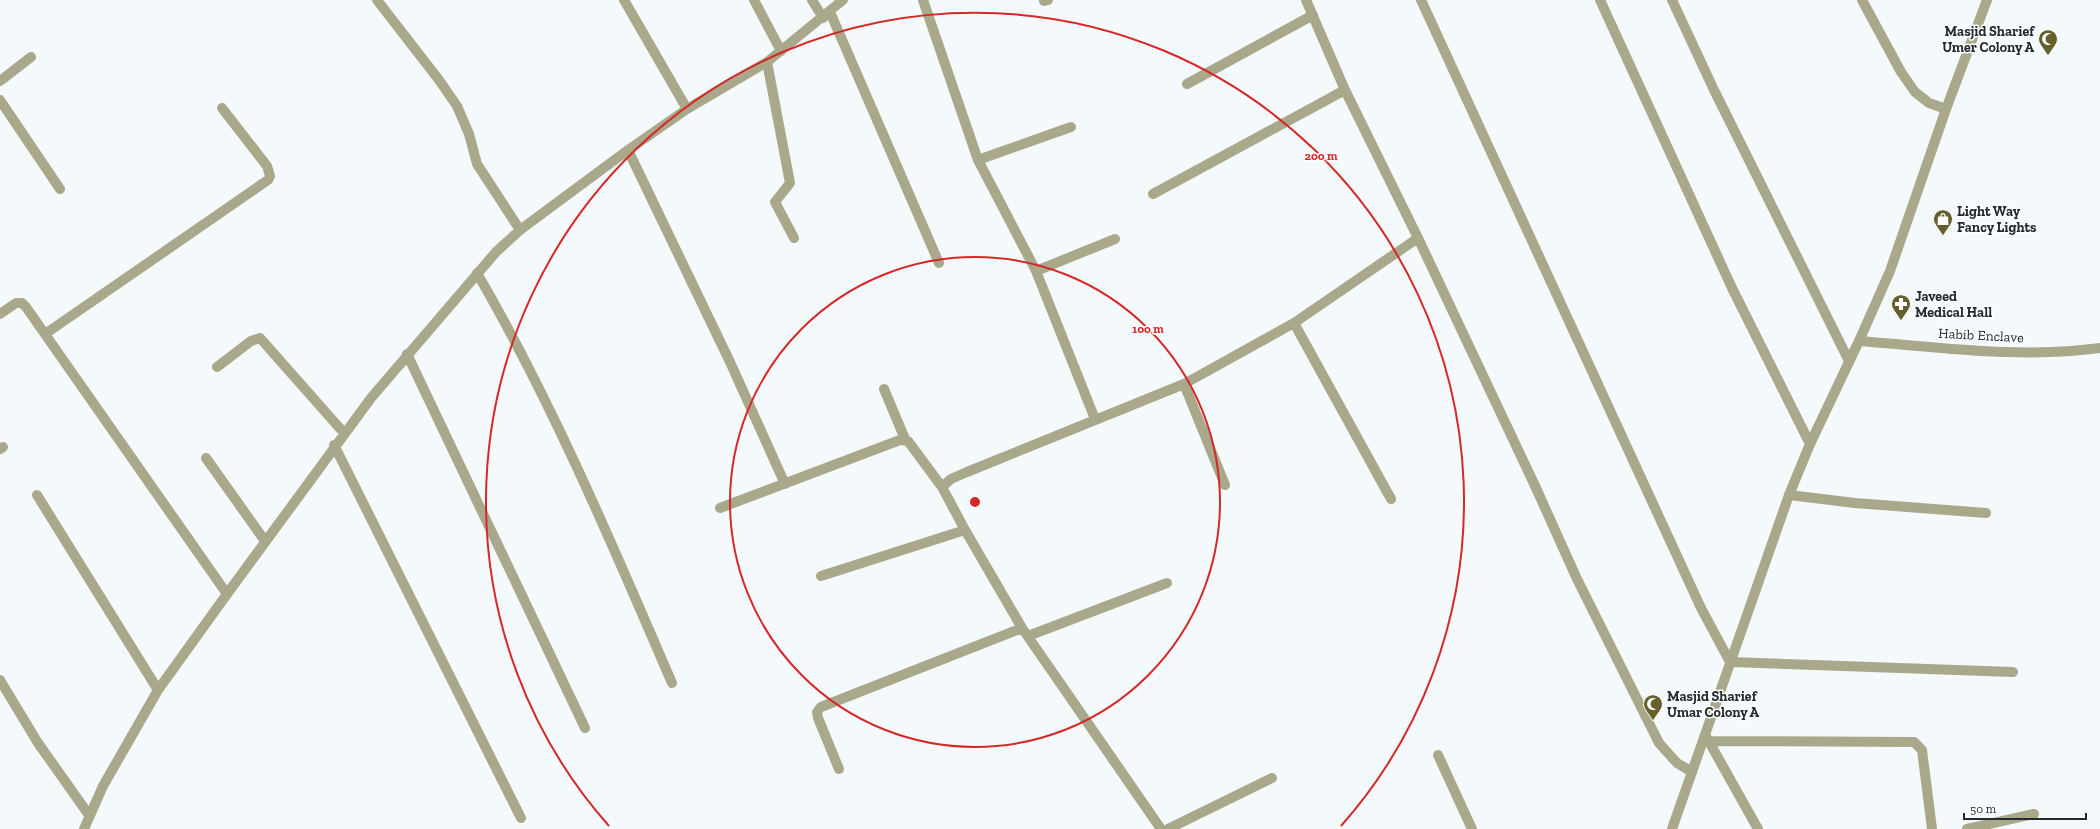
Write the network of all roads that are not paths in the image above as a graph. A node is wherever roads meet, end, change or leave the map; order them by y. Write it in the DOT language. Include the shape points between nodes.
graph roads {
  1 [pos="377,0"];
  2 [pos="624,0"];
  3 [pos="754,0"];
  4 [pos="812,0"];
  5 [pos="843,0"];
  6 [pos="923,0"];
  7 [pos="1306,0"];
  8 [pos="1421,0"];
  9 [pos="1600,0"];
  10 [pos="1672,0"];
  11 [pos="1862,0"];
  12 [pos="1987,0"];
  13 [pos="826,15"];
  14 [pos="1313,15"];
  15 [pos="781,51"];
  16 [pos="31,57"];
  17 [pos="767,62"];
  18 [pos="0,81"];
  19 [pos="1187,84"];
  20 [pos="1345,90"];
  21 [pos="0,100"];
  22 [pos="222,108"];
  23 [pos="1946,108"];
  24 [pos="687,109"];
  25 [pos="1071,127"];
  26 [pos="628,150"];
  27 [pos="978,160"];
  28 [pos="60,189"];
  29 [pos="1153,194"];
  30 [pos="520,230"];
  31 [pos="794,238"];
  32 [pos="1418,238"];
  33 [pos="1115,239"];
  34 [pos="939,263"];
  35 [pos="1036,271"];
  36 [pos="477,273"];
  37 [pos="0,314"];
  38 [pos="1294,323"];
  39 [pos="46,334"];
  40 [pos="1859,341"];
  41 [pos="2100,348"];
  42 [pos="406,354"];
  43 [pos="1849,361"];
  44 [pos="217,367"];
  45 [pos="1184,384"];
  46 [pos="884,389"];
  47 [pos="1095,419"];
  48 [pos="344,433"];
  49 [pos="905,439"];
  50 [pos="1810,444"];
  51 [pos="334,445"];
  52 [pos="206,458"];
  53 [pos="785,484"];
  54 [pos="1226,484"];
  55 [pos="942,487"];
  56 [pos="37,494"];
  57 [pos="1789,495"];
  58 [pos="1391,499"];
  59 [pos="720,508"];
  60 [pos="1986,513"];
  61 [pos="964,530"];
  62 [pos="265,541"];
  63 [pos="821,576"];
  64 [pos="1167,583"];
  65 [pos="226,594"];
  66 [pos="1025,632"];
  67 [pos="1730,662"];
  68 [pos="2013,672"];
  69 [pos="0,680"];
  70 [pos="672,683"];
  71 [pos="158,690"];
  72 [pos="585,728"];
  73 [pos="1707,738"];
  74 [pos="1438,755"];
  75 [pos="839,769"];
  76 [pos="1692,772"];
  77 [pos="1272,778"];
  78 [pos="2034,814"];
  79 [pos="89,816"];
  80 [pos="522,818"];
  81 [pos="84,829"];
  82 [pos="1161,829"];
  83 [pos="1168,829"];
  84 [pos="1472,829"];
  85 [pos="1672,829"];
  86 [pos="1758,829"];
  87 [pos="1932,829"];
  88 [pos="1968,829"];
  1 -- 30 [label="street" via="440,80 457,106 469,134 477,164"];
  2 -- 24 [label="street"];
  3 -- 15 [label="street"];
  4 -- 13 [label="street"];
  5 -- 13 [label="street"];
  6 -- 27 [label="street"];
  7 -- 14 [label="street"];
  8 -- 67 [label="street" via="1701,608"];
  9 -- 50 [label="street" via="1732,288"];
  10 -- 43 [label="street"];
  11 -- 23 [label="street" via="1901,72 1915,92 1929,103"];
  12 -- 23 [label="street"];
  13 -- 15 [label="street"];
  13 -- 34 [label="street"];
  14 -- 19 [label="street"];
  14 -- 20 [label="street"];
  15 -- 17 [label="street"];
  16 -- 18 [label="street"];
  17 -- 24 [label="street"];
  17 -- 31 [label="street" via="790,183 775,202"];
  20 -- 29 [label="street"];
  20 -- 32 [label="street"];
  21 -- 28 [label="street"];
  22 -- 39 [label="street" via="267,166 270,176 268,180"];
  23 -- 40 [label="street" via="1890,271"];
  24 -- 26 [label="street"];
  25 -- 27 [label="street"];
  26 -- 30 [label="street"];
  26 -- 53 [label="street" via="730,362"];
  27 -- 35 [label="street"];
  30 -- 36 [label="street"];
  32 -- 38 [label="street"];
  32 -- 76 [label="street" via="1577,579 1659,743 1677,763"];
  33 -- 35 [label="street"];
  35 -- 47 [label="street"];
  36 -- 42 [label="street"];
  36 -- 70 [label="street" via="504,320 575,460"];
  37 -- 39 [label="street" via="16,303 22,303"];
  38 -- 45 [label="street"];
  38 -- 58 [label="street"];
  39 -- 65 [label="street"];
  40 -- 41 [label="street, Habib Enclave" via="2016,352 2051,353"];
  40 -- 43 [label="street"];
  42 -- 48 [label="street"];
  42 -- 72 [label="street"];
  43 -- 50 [label="street"];
  44 -- 48 [label="street" via="251,341 260,338"];
  45 -- 47 [label="street"];
  45 -- 54 [label="street"];
  46 -- 49 [label="street"];
  47 -- 55 [label="street" via="951,479"];
  48 -- 51 [label="street"];
  49 -- 53 [label="street"];
  49 -- 55 [label="street"];
  50 -- 57 [label="street"];
  51 -- 62 [label="street"];
  51 -- 80 [label="street"];
  52 -- 62 [label="street"];
  53 -- 59 [label="street"];
  55 -- 61 [label="street"];
  56 -- 71 [label="street"];
  57 -- 60 [label="street"];
  57 -- 67 [label="street"];
  61 -- 63 [label="street"];
  61 -- 66 [label="street"];
  62 -- 65 [label="street"];
  64 -- 66 [label="street"];
  65 -- 71 [label="street"];
  66 -- 75 [label="street" via="821,707 817,712 818,718"];
  66 -- 82 [label="street"];
  67 -- 68 [label="street"];
  67 -- 73 [label="street"];
  69 -- 79 [label="street" via="38,743"];
  71 -- 79 [label="street" via="103,786"];
  73 -- 76 [label="street"];
  73 -- 86 [label="street"];
  73 -- 87 [label="street" via="1914,742 1922,750"];
  74 -- 84 [label="street"];
  76 -- 85 [label="street"];
  77 -- 83 [label="street"];
  78 -- 88 [label="street"];
  79 -- 81 [label="street"];
}
